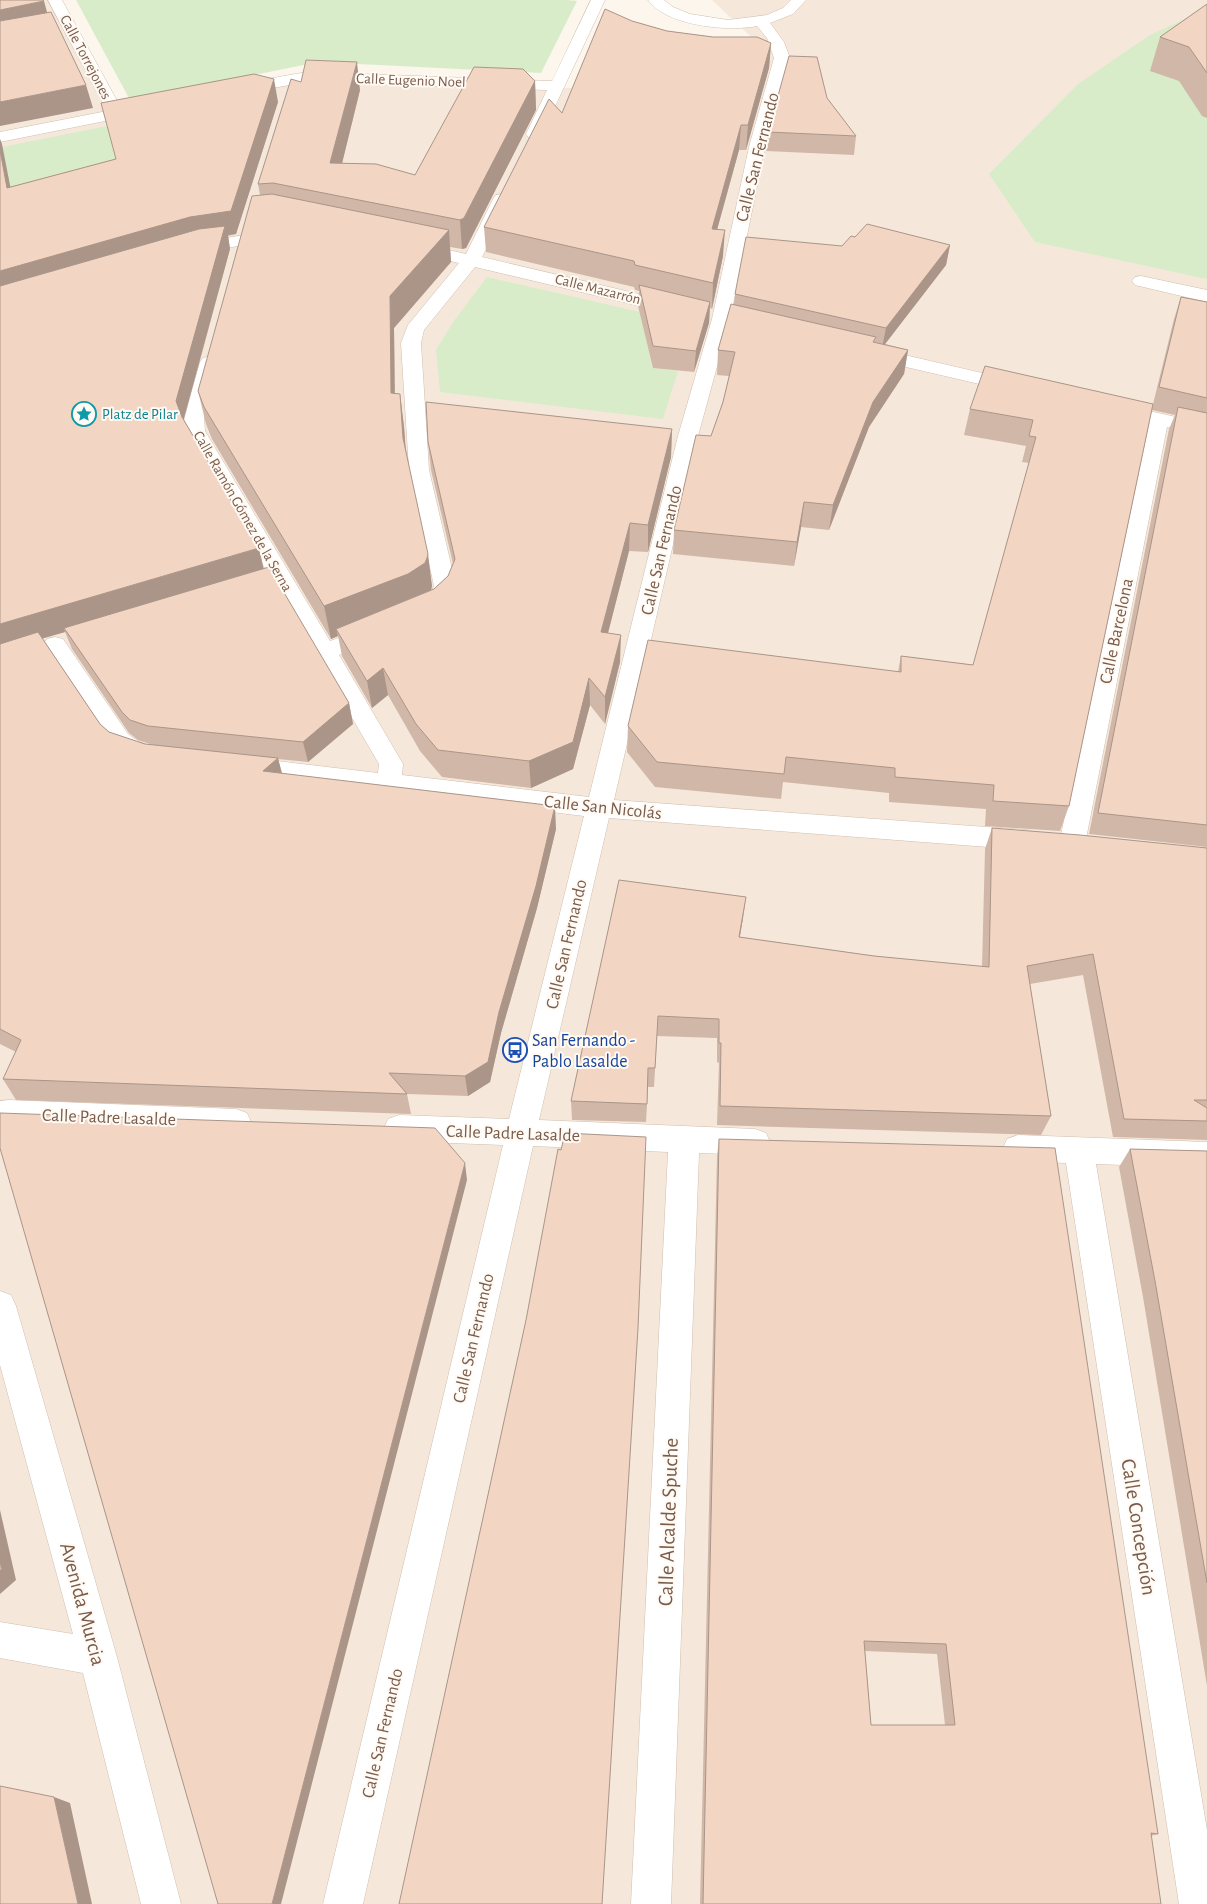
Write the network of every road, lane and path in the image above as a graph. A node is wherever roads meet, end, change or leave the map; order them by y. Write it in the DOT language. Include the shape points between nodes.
graph roads {
  1 [pos="55,0"];
  2 [pos="598,0"];
  3 [pos="799,0"];
  4 [pos="655,4"];
  5 [pos="760,21"];
  6 [pos="69,26"];
  7 [pos="52,29"];
  8 [pos="295,78"];
  9 [pos="558,86"];
  10 [pos="219,93"];
  11 [pos="288,103"];
  12 [pos="154,106"];
  13 [pos="116,114"];
  14 [pos="0,136"];
  15 [pos="528,146"];
  16 [pos="511,181"];
  17 [pos="244,240"];
  18 [pos="400,244"];
  19 [pos="175,254"];
  20 [pos="472,259"];
  21 [pos="1142,281"];
  22 [pos="1207,296"];
  23 [pos="713,317"];
  24 [pos="215,342"];
  25 [pos="850,348"];
  26 [pos="1034,390"];
  27 [pos="1101,406"];
  28 [pos="1159,419"];
  29 [pos="1207,430"];
  30 [pos="55,645"];
  31 [pos="324,652"];
  32 [pos="174,759"];
  33 [pos="222,764"];
  34 [pos="389,782"];
  35 [pos="598,808"];
  36 [pos="1082,845"];
  37 [pos="0,1114"];
  38 [pos="263,1123"];
  39 [pos="371,1127"];
  40 [pos="521,1133"];
  41 [pos="684,1140"];
  42 [pos="782,1142"];
  43 [pos="988,1147"];
  44 [pos="1080,1150"];
  45 [pos="1207,1155"];
  46 [pos="0,1306"];
  47 [pos="0,1640"];
  48 [pos="98,1657"];
  49 [pos="161,1904"];
  50 [pos="342,1904"];
  51 [pos="652,1904"];
  52 [pos="1199,1904"];
  1 -- 6 [label="street, Calle Torrejones"];
  2 -- 9 [label="street"];
  3 -- 5 [label="street" via="791,10"];
  4 -- 5 [label="street" via="680,16 712,23"];
  5 -- 23 [label="street, Calle San Fernando" via="773,33 782,58"];
  6 -- 7 [label="street"];
  6 -- 13 [label="street, Calle Torrejones"];
  8 -- 9 [label="street, Calle Eugenio Noel"];
  8 -- 10 [label="street, Calle Eugenio Noel"];
  8 -- 11 [label="street"];
  9 -- 15 [label="street"];
  12 -- 13 [label="street"];
  13 -- 14 [label="street"];
  16 -- 20 [label="street"];
  17 -- 19 [label="street"];
  18 -- 20 [label="street, Calle Mazarrón"];
  20 -- 23 [label="street, Calle Mazarrón"];
  20 -- 31 [label="street" via="415,329 411,343 410,363 425,408 419,470 445,586 440,601 433,608 402,622"];
  21 -- 22 [label="street"];
  23 -- 35 [label="street, Calle San Fernando" via="680,435"];
  24 -- 31 [label="street, Calle Ramón Gómez de la Serna" via="194,417 195,431 270,580"];
  25 -- 26 [label="street"];
  27 -- 28 [label="street"];
  28 -- 29 [label="street"];
  28 -- 36 [label="street, Calle Barcelona"];
  30 -- 32 [label="street" via="119,740 140,753"];
  31 -- 34 [label="street, Calle Ramón Gómez de la Serna" via="391,764"];
  33 -- 34 [label="street, Calle San Nicolás"];
  34 -- 35 [label="street, Calle San Nicolás"];
  35 -- 36 [label="street, Calle San Nicolás"];
  35 -- 40 [label="street, Calle San Fernando"];
  37 -- 38 [label="street, Calle Padre Lasalde"];
  39 -- 40 [label="street, Calle Padre Lasalde"];
  40 -- 41 [label="street, Calle Padre Lasalde"];
  40 -- 50 [label="street, Calle San Fernando"];
  41 -- 42 [label="street, Calle Padre Lasalde"];
  41 -- 51 [label="street, Calle Alcalde Spuche"];
  43 -- 44 [label="street"];
  44 -- 45 [label="street"];
  44 -- 52 [label="street, Calle Concepción"];
  46 -- 48 [label="street, Avenida Murcia"];
  47 -- 48 [label="street"];
  48 -- 49 [label="street, Avenida Murcia"];
}
